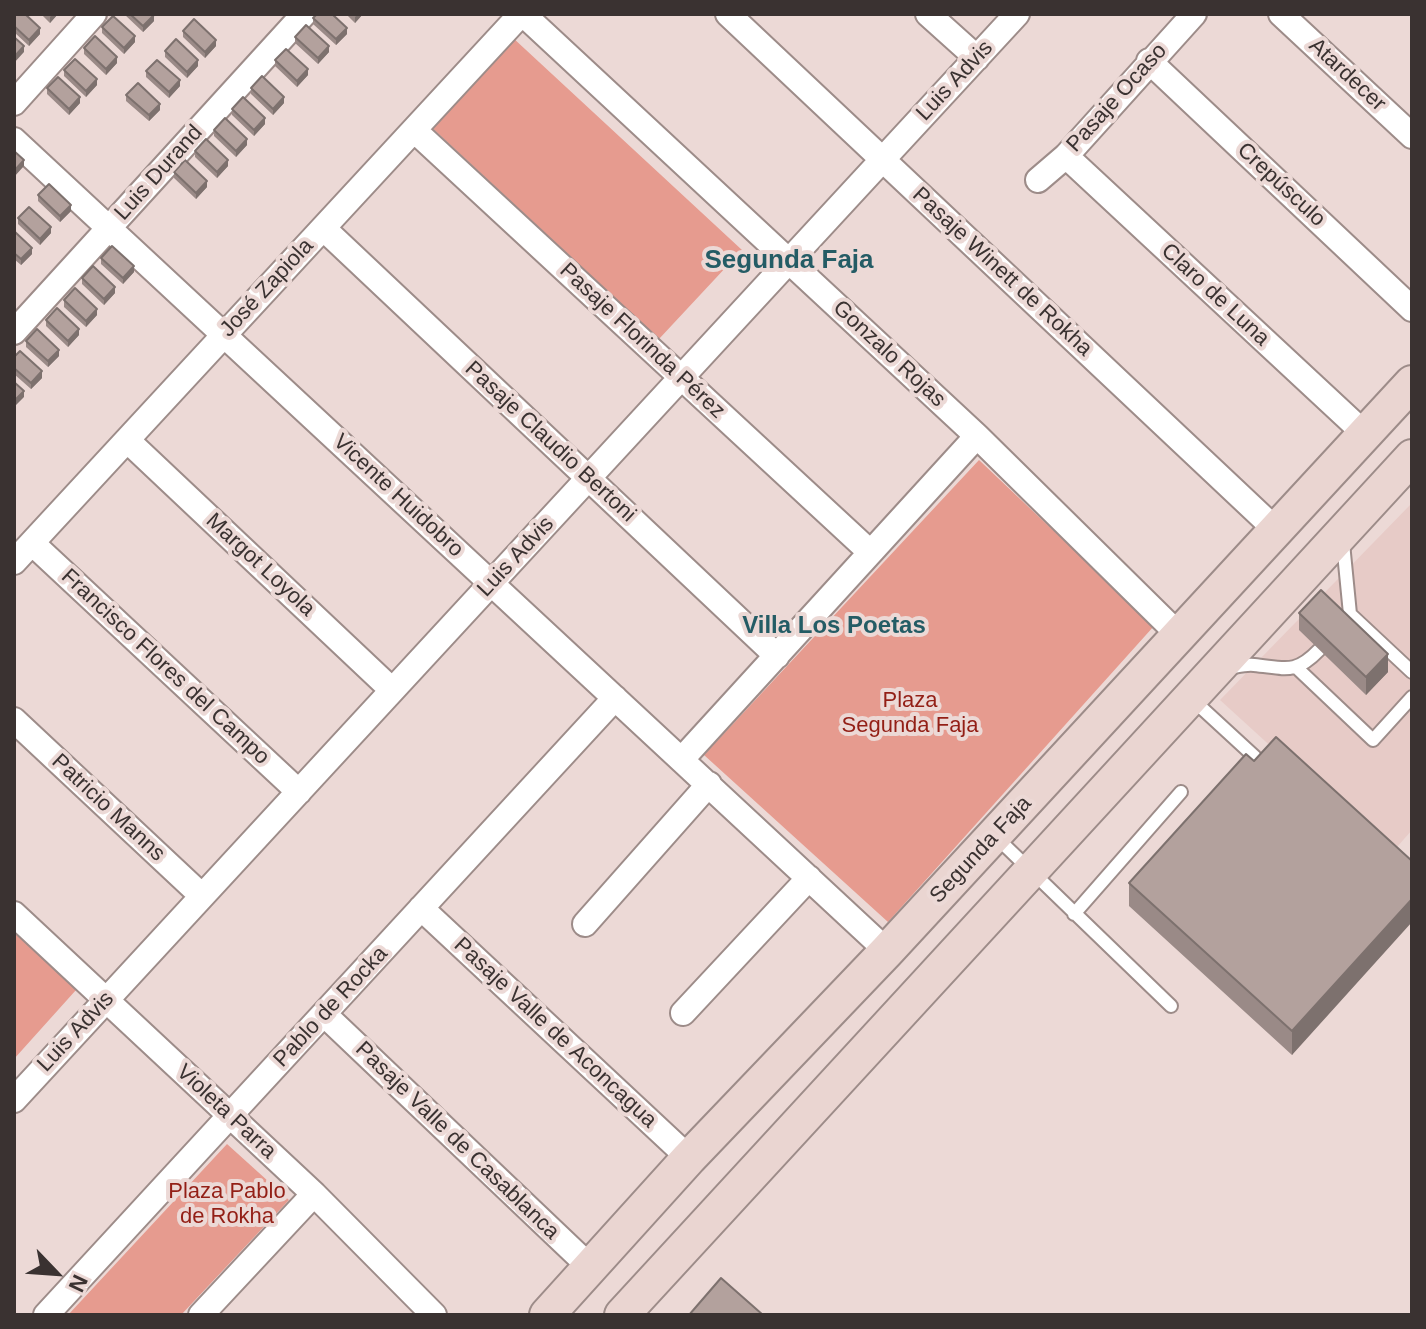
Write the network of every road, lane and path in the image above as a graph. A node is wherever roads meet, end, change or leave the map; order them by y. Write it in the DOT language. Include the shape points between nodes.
graph roads {
  1 [pos="94,14"];
  2 [pos="522,14"];
  3 [pos="728,14"];
  4 [pos="928,14"];
  5 [pos="1017,14"];
  6 [pos="1194,14"];
  7 [pos="1281,14"];
  8 [pos="297,16"];
  9 [pos="977,58"];
  10 [pos="1149,61"];
  11 [pos="14,103"];
  12 [pos="414,130"];
  13 [pos="1412,136"];
  14 [pos="14,140"];
  15 [pos="1066,156"];
  16 [pos="883,160"];
  17 [pos="1038,180"];
  18 [pos="109,228"];
  19 [pos="323,228"];
  20 [pos="789,261"];
  21 [pos="1412,309"];
  22 [pos="14,332"];
  23 [pos="224,334"];
  24 [pos="682,378"];
  25 [pos="1412,383"];
  26 [pos="1365,434"];
  27 [pos="977,436"];
  28 [pos="127,440"];
  29 [pos="1412,457"];
  30 [pos="588,478"];
  31 [pos="1276,530"];
  32 [pos="1343,533"];
  33 [pos="32,543"];
  34 [pos="870,552"];
  35 [pos="14,562"];
  36 [pos="492,583"];
  37 [pos="1350,614"];
  38 [pos="1341,626"];
  39 [pos="1179,635"];
  40 [pos="1319,650"];
  41 [pos="777,656"];
  42 [pos="1297,668"];
  43 [pos="1216,670"];
  44 [pos="1412,672"];
  45 [pos="392,690"];
  46 [pos="1412,697"];
  47 [pos="615,698"];
  48 [pos="1191,698"];
  49 [pos="14,720"];
  50 [pos="1255,757"];
  51 [pos="682,759"];
  52 [pos="709,784"];
  53 [pos="299,792"];
  54 [pos="1181,792"];
  55 [pos="994,836"];
  56 [pos="1031,872"];
  57 [pos="809,878"];
  58 [pos="202,896"];
  59 [pos="421,908"];
  60 [pos="14,914"];
  61 [pos="1074,914"];
  62 [pos="585,924"];
  63 [pos="887,951"];
  64 [pos="106,1000"];
  65 [pos="1171,1006"];
  66 [pos="683,1013"];
  67 [pos="325,1015"];
  68 [pos="14,1100"];
  69 [pos="230,1117"];
  70 [pos="689,1158"];
  71 [pos="314,1194"];
  72 [pos="590,1267"];
  73 [pos="210,1312"];
  74 [pos="46,1315"];
  75 [pos="434,1315"];
  76 [pos="547,1315"];
  77 [pos="622,1315"];
  1 -- 11 [label="street"];
  2 -- 12 [label="street, José Zapiola"];
  2 -- 20 [label="street, Gonzalo Rojas"];
  3 -- 16 [label="street, Pasaje Winett de Rokha"];
  4 -- 9 [label="street"];
  5 -- 9 [label="street, Luis Advis"];
  6 -- 10 [label="street, Pasaje Ocaso"];
  7 -- 13 [label="street, Atardecer"];
  8 -- 18 [label="street, Luis Durand"];
  9 -- 16 [label="street, Luis Advis"];
  10 -- 15 [label="street, Pasaje Ocaso"];
  10 -- 21 [label="street, Crepúsculo"];
  12 -- 19 [label="street, José Zapiola"];
  12 -- 24 [label="street, Pasaje Florinda Pérez"];
  14 -- 18 [label="street, Vicente Huidobro"];
  15 -- 17 [label="street, Pasaje Ocaso"];
  15 -- 26 [label="street, Claro de Luna"];
  16 -- 20 [label="street, Luis Advis"];
  16 -- 31 [label="street, Pasaje Winett de Rokha"];
  18 -- 22 [label="street, Luis Durand"];
  18 -- 23 [label="street, Vicente Huidobro"];
  19 -- 23 [label="street, José Zapiola"];
  19 -- 30 [label="street, Pasaje Claudio Bertoni"];
  20 -- 24 [label="street, Luis Advis"];
  20 -- 27 [label="street, Gonzalo Rojas"];
  23 -- 28 [label="street, José Zapiola"];
  23 -- 36 [label="street, Vicente Huidobro"];
  24 -- 30 [label="street, Luis Advis"];
  24 -- 34 [label="street, Pasaje Florinda Pérez"];
  25 -- 26 [label="main road, Segunda Faja"];
  26 -- 31 [label="main road, Segunda Faja"];
  27 -- 34 [label="street"];
  27 -- 39 [label="street, Gonzalo Rojas"];
  28 -- 33 [label="street, José Zapiola"];
  28 -- 45 [label="street, Margot Loyola"];
  29 -- 32 [label="main road"];
  30 -- 36 [label="street, Luis Advis"];
  30 -- 41 [label="street, Pasaje Claudio Bertoni"];
  31 -- 39 [label="main road, Segunda Faja"];
  32 -- 37 [label="lane"];
  32 -- 43 [label="main road"];
  33 -- 35 [label="street, José Zapiola"];
  33 -- 53 [label="street, Francisco Flores del Campo"];
  34 -- 41 [label="street"];
  36 -- 45 [label="street, Luis Advis"];
  36 -- 47 [label="street, Vicente Huidobro"];
  37 -- 38 [label="lane"];
  37 -- 44 [label="lane"];
  39 -- 55 [label="main road, Segunda Faja"];
  40 -- 42 [label="lane"];
  41 -- 51 [label="street"];
  42 -- 43 [label="lane" via="1250,665"];
  42 -- 46 [label="lane" via="1373,740"];
  43 -- 48 [label="main road"];
  45 -- 53 [label="street, Luis Advis"];
  47 -- 51 [label="street, Vicente Huidobro"];
  47 -- 59 [label="street, Pablo de Rocka"];
  48 -- 50 [label="lane"];
  48 -- 56 [label="main road"];
  49 -- 58 [label="street, Patricio Manns"];
  51 -- 52 [label="street, Vicente Huidobro"];
  52 -- 57 [label="street, Vicente Huidobro"];
  52 -- 62 [label="street"];
  53 -- 58 [label="street, Luis Advis"];
  54 -- 61 [label="lane"];
  55 -- 56 [label="lane"];
  55 -- 63 [label="main road, Segunda Faja"];
  56 -- 61 [label="lane"];
  56 -- 77 [label="main road"];
  57 -- 63 [label="street, Vicente Huidobro"];
  57 -- 66 [label="street"];
  58 -- 64 [label="street, Luis Advis"];
  59 -- 67 [label="street, Pablo de Rocka"];
  59 -- 70 [label="street, Pasaje Valle de Aconcagua"];
  60 -- 64 [label="street, Violeta Parra"];
  61 -- 65 [label="lane"];
  63 -- 70 [label="main road, Segunda Faja"];
  64 -- 68 [label="street, Luis Advis"];
  64 -- 69 [label="street, Violeta Parra"];
  67 -- 69 [label="street, Pablo de Rocka"];
  67 -- 72 [label="street, Pasaje Valle de Casablanca"];
  69 -- 71 [label="street, Violeta Parra"];
  69 -- 74 [label="street, Pablo de Rocka"];
  70 -- 72 [label="main road, Segunda Faja"];
  71 -- 73 [label="street"];
  71 -- 75 [label="street, Violeta Parra"];
  72 -- 76 [label="main road, Segunda Faja"];
}
